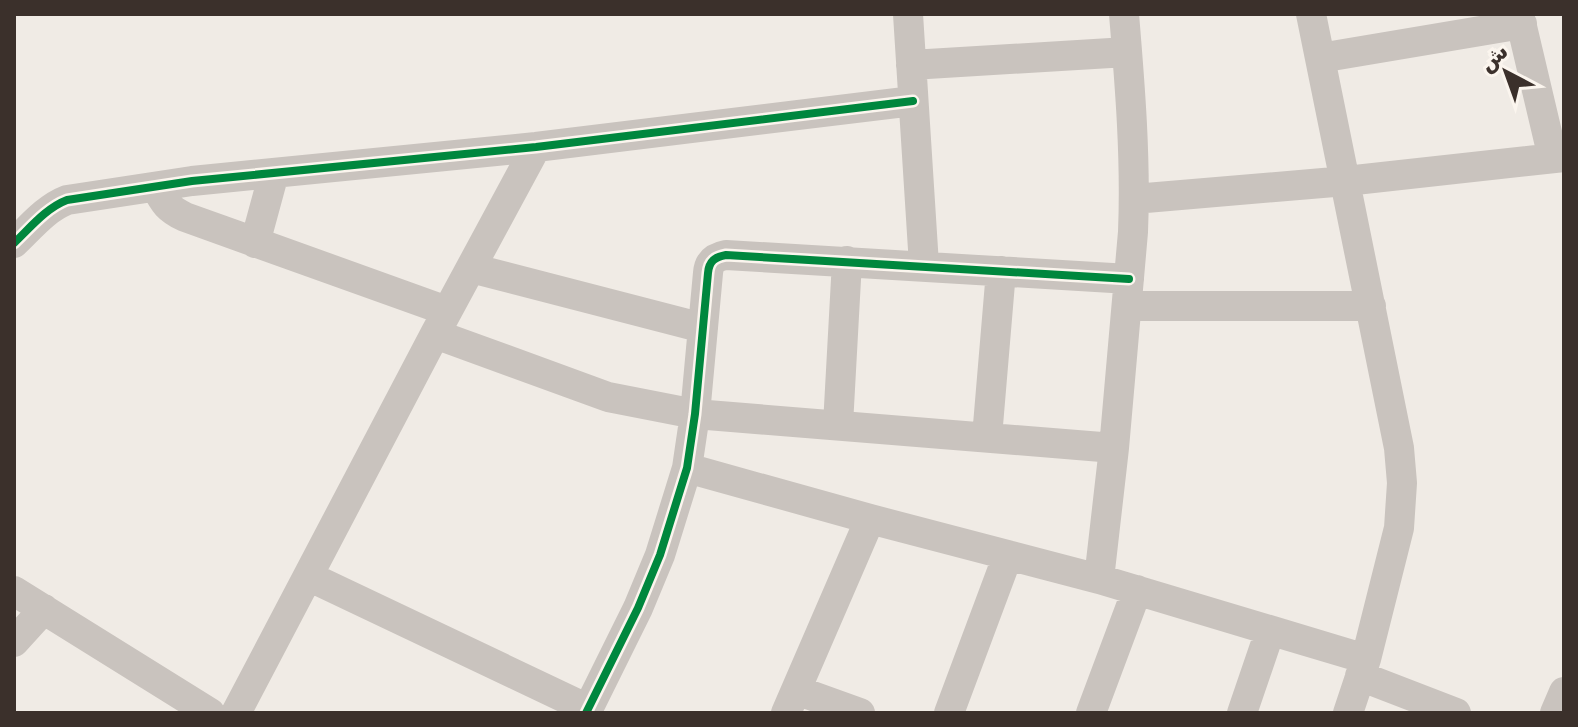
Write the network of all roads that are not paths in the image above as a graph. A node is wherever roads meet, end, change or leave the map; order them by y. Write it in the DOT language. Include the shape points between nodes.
graph roads {
  1 [pos="908,14"];
  2 [pos="1124,14"];
  3 [pos="1311,14"];
  4 [pos="1521,19"];
  5 [pos="1127,52"];
  6 [pos="1320,58"];
  7 [pos="911,65"];
  8 [pos="913,101"];
  9 [pos="536,147"];
  10 [pos="1558,158"];
  11 [pos="274,173"];
  12 [pos="1346,181"];
  13 [pos="156,187"];
  14 [pos="1134,199"];
  15 [pos="14,243"];
  16 [pos="255,243"];
  17 [pos="847,261"];
  18 [pos="924,265"];
  19 [pos="471,268"];
  20 [pos="1001,271"];
  21 [pos="1128,292"];
  22 [pos="1371,306"];
  23 [pos="441,323"];
  24 [pos="703,328"];
  25 [pos="695,414"];
  26 [pos="838,425"];
  27 [pos="987,437"];
  28 [pos="1114,448"];
  29 [pos="687,468"];
  30 [pos="870,519"];
  31 [pos="1008,555"];
  32 [pos="308,576"];
  33 [pos="1099,579"];
  34 [pos="1137,590"];
  35 [pos="14,591"];
  36 [pos="44,609"];
  37 [pos="1270,631"];
  38 [pos="14,642"];
  39 [pos="1363,668"];
  40 [pos="1564,692"];
  41 [pos="791,702"];
  42 [pos="587,711"];
  43 [pos="210,713"];
  44 [pos="236,713"];
  45 [pos="860,713"];
  46 [pos="949,713"];
  47 [pos="1091,713"];
  48 [pos="1242,713"];
  49 [pos="1348,713"];
  50 [pos="1456,713"];
  51 [pos="1555,713"];
  1 -- 7 [label="street"];
  2 -- 5 [label="street"];
  3 -- 6 [label="street"];
  4 -- 6 [label="street"];
  4 -- 10 [label="street"];
  5 -- 7 [label="street"];
  5 -- 14 [label="street"];
  6 -- 12 [label="street"];
  7 -- 8 [label="street"];
  8 -- 9 [label="street"];
  8 -- 18 [label="street"];
  9 -- 11 [label="street"];
  9 -- 19 [label="street"];
  10 -- 12 [label="street"];
  11 -- 13 [label="street"];
  11 -- 16 [label="street"];
  12 -- 14 [label="street"];
  12 -- 22 [label="street"];
  13 -- 15 [label="street" via="67,200"];
  13 -- 16 [label="street" via="173,211"];
  14 -- 21 [label="street"];
  16 -- 23 [label="street"];
  17 -- 18 [label="street"];
  17 -- 24 [label="street" via="719,256 709,266"];
  17 -- 26 [label="street"];
  18 -- 20 [label="street"];
  19 -- 23 [label="street"];
  19 -- 24 [label="street"];
  20 -- 21 [label="street"];
  20 -- 27 [label="street"];
  21 -- 22 [label="street"];
  21 -- 28 [label="street"];
  22 -- 39 [label="street" via="1402,483 1399,528"];
  23 -- 25 [label="street" via="608,397"];
  23 -- 32 [label="street"];
  24 -- 25 [label="street"];
  25 -- 26 [label="street"];
  25 -- 29 [label="street"];
  26 -- 27 [label="street"];
  27 -- 28 [label="street"];
  28 -- 33 [label="street"];
  29 -- 30 [label="street"];
  29 -- 42 [label="street" via="660,555"];
  30 -- 31 [label="street"];
  30 -- 41 [label="street"];
  31 -- 33 [label="street"];
  31 -- 46 [label="street"];
  32 -- 42 [label="street"];
  32 -- 44 [label="street"];
  33 -- 34 [label="street"];
  34 -- 37 [label="street"];
  34 -- 47 [label="street"];
  35 -- 36 [label="street"];
  36 -- 38 [label="street"];
  36 -- 43 [label="street"];
  37 -- 39 [label="street"];
  37 -- 48 [label="street"];
  39 -- 49 [label="street"];
  39 -- 50 [label="street"];
  40 -- 51 [label="street"];
  41 -- 45 [label="street"];
}
